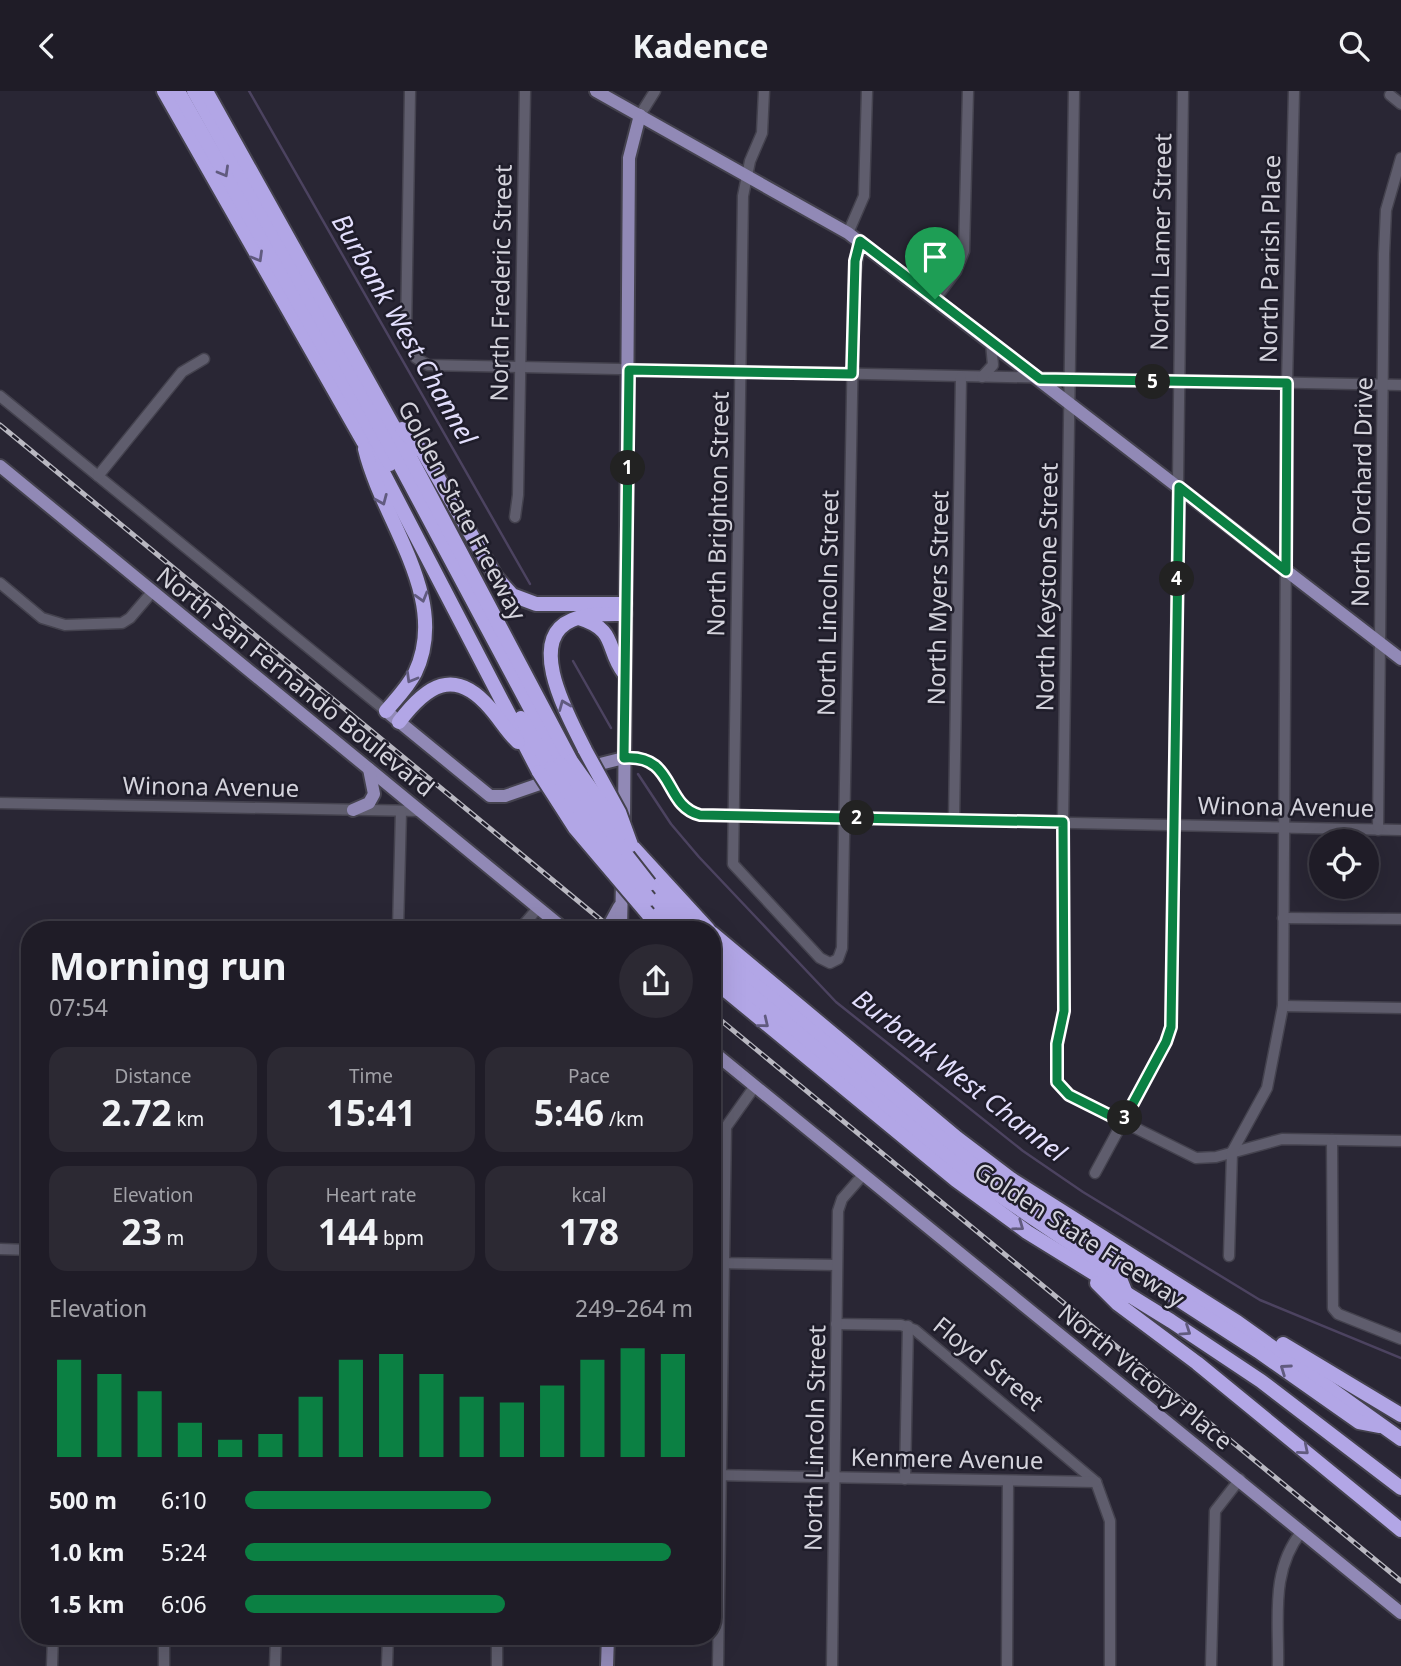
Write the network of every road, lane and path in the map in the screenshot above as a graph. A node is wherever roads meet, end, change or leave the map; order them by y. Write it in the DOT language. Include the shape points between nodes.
graph roads {
  1 [pos="164,91"];
  2 [pos="177,91"];
  3 [pos="194,91"];
  4 [pos="206,91"];
  5 [pos="410,91"];
  6 [pos="525,91"];
  7 [pos="596,91"];
  8 [pos="654,91"];
  9 [pos="764,91"];
  10 [pos="867,91"];
  11 [pos="968,91"];
  12 [pos="1074,91"];
  13 [pos="1183,91"];
  14 [pos="1294,91"];
  15 [pos="1391,95"];
  16 [pos="1401,104"];
  17 [pos="640,115"];
  18 [pos="1401,158"];
  19 [pos="747,176"];
  20 [pos="848,233"];
  21 [pos="860,241"];
  22 [pos="935,299"];
  23 [pos="991,342"];
  24 [pos="204,359"];
  25 [pos="519,369"];
  26 [pos="629,370"];
  27 [pos="740,372"];
  28 [pos="852,374"];
  29 [pos="961,377"];
  30 [pos="982,377"];
  31 [pos="1040,379"];
  32 [pos="1069,380"];
  33 [pos="1180,383"];
  34 [pos="1287,383"];
  35 [pos="1383,385"];
  36 [pos="1401,385"];
  37 [pos="0,396"];
  38 [pos="1070,403"];
  39 [pos="383,407"];
  40 [pos="363,440"];
  41 [pos="0,466"];
  42 [pos="98,476"];
  43 [pos="1179,487"];
  44 [pos="515,517"];
  45 [pos="1286,571"];
  46 [pos="0,583"];
  47 [pos="153,591"];
  48 [pos="625,609"];
  49 [pos="577,618"];
  50 [pos="1380,642"];
  51 [pos="1401,659"];
  52 [pos="624,673"];
  53 [pos="386,712"];
  54 [pos="399,722"];
  55 [pos="524,747"];
  56 [pos="624,758"];
  57 [pos="555,766"];
  58 [pos="369,768"];
  59 [pos="490,796"];
  60 [pos="0,803"];
  61 [pos="353,810"];
  62 [pos="401,811"];
  63 [pos="420,811"];
  64 [pos="734,815"];
  65 [pos="844,818"];
  66 [pos="954,820"];
  67 [pos="1063,822"];
  68 [pos="1172,824"];
  69 [pos="1283,828"];
  70 [pos="1378,829"];
  71 [pos="1379,829"];
  72 [pos="1401,830"];
  73 [pos="631,845"];
  74 [pos="649,891"];
  75 [pos="622,901"];
  76 [pos="538,908"];
  77 [pos="1283,918"];
  78 [pos="1401,919"];
  79 [pos="398,921"];
  80 [pos="527,921"];
  81 [pos="554,921"];
  82 [pos="611,921"];
  83 [pos="621,921"];
  84 [pos="655,921"];
  85 [pos="671,921"];
  86 [pos="683,921"];
  87 [pos="700,921"];
  88 [pos="721,941"];
  89 [pos="721,956"];
  90 [pos="833,962"];
  91 [pos="721,969"];
  92 [pos="721,986"];
  93 [pos="1283,1006"];
  94 [pos="1401,1008"];
  95 [pos="721,1058"];
  96 [pos="755,1086"];
  97 [pos="1123,1122"];
  98 [pos="1332,1140"];
  99 [pos="1401,1141"];
  100 [pos="1232,1153"];
  101 [pos="1095,1173"];
  102 [pos="862,1176"];
  103 [pos="0,1249"];
  104 [pos="21,1250"];
  105 [pos="1229,1256"];
  106 [pos="724,1263"];
  107 [pos="836,1265"];
  108 [pos="1081,1268"];
  109 [pos="1128,1296"];
  110 [pos="1237,1322"];
  111 [pos="836,1324"];
  112 [pos="908,1327"];
  113 [pos="1401,1339"];
  114 [pos="721,1342"];
  115 [pos="1401,1415"];
  116 [pos="1385,1427"];
  117 [pos="1401,1440"];
  118 [pos="721,1475"];
  119 [pos="834,1477"];
  120 [pos="905,1479"];
  121 [pos="1240,1479"];
  122 [pos="1008,1481"];
  123 [pos="1096,1482"];
  124 [pos="1401,1488"];
  125 [pos="1401,1530"];
  126 [pos="1302,1531"];
  127 [pos="1401,1613"];
  128 [pos="52,1645"];
  129 [pos="164,1645"];
  130 [pos="276,1645"];
  131 [pos="388,1645"];
  132 [pos="497,1645"];
  133 [pos="608,1645"];
  134 [pos="718,1645"];
  135 [pos="52,1666"];
  136 [pos="164,1666"];
  137 [pos="275,1666"];
  138 [pos="387,1666"];
  139 [pos="496,1666"];
  140 [pos="607,1666"];
  141 [pos="718,1666"];
  142 [pos="832,1666"];
  143 [pos="1007,1666"];
  144 [pos="1110,1666"];
  145 [pos="1211,1666"];
  146 [pos="1278,1666"];
  1 -- 40 [label="highway, Golden State Freeway, one-way"];
  2 -- 57 [label="highway, one-way" via="369,426 518,711"];
  3 -- 57 [label="highway" via="351,371"];
  4 -- 39 [label="highway, Golden State Freeway"];
  5 -- 25 [label="street" via="406,332 416,358 428,365"];
  6 -- 25 [label="street, North Frederic Street"];
  7 -- 17 [label="main road"];
  8 -- 17 [label="street"];
  9 -- 19 [label="street, North Brighton Street" via="762,133"];
  10 -- 20 [label="street" via="864,196"];
  11 -- 22 [label="street" via="964,251"];
  12 -- 32 [label="street, North Keystone Street"];
  13 -- 33 [label="street, North Lamer Street"];
  14 -- 34 [label="street, North Parish Place"];
  15 -- 16 [label="street"];
  17 -- 19 [label="main road"];
  17 -- 26 [label="main road" via="629,158"];
  18 -- 35 [label="street, North Orchard Drive" via="1386,210"];
  19 -- 20 [label="main road"];
  19 -- 27 [label="street, North Brighton Street"];
  20 -- 21 [label="main road"];
  21 -- 22 [label="main road"];
  21 -- 28 [label="street, North Lincoln Street" via="855,261"];
  22 -- 23 [label="main road"];
  23 -- 30 [label="street" via="993,365"];
  23 -- 31 [label="main road"];
  24 -- 42 [label="street" via="182,372"];
  25 -- 26 [label="street"];
  25 -- 44 [label="street, North Frederic Street"];
  26 -- 27 [label="street"];
  26 -- 48 [label="main road"];
  27 -- 28 [label="street"];
  27 -- 64 [label="street, North Brighton Street"];
  28 -- 29 [label="street"];
  28 -- 65 [label="street, North Lincoln Street"];
  29 -- 30 [label="street"];
  29 -- 66 [label="street, North Myers Street"];
  30 -- 31 [label="street"];
  31 -- 32 [label="street"];
  31 -- 38 [label="main road"];
  32 -- 33 [label="street"];
  32 -- 38 [label="street, North Keystone Street"];
  33 -- 34 [label="street"];
  33 -- 43 [label="street, North Lamer Street"];
  34 -- 35 [label="street"];
  34 -- 45 [label="street, North Parish Place"];
  35 -- 36 [label="street"];
  35 -- 50 [label="street, North Orchard Drive"];
  37 -- 42 [label="street, North San Fernando Boulevard"];
  38 -- 43 [label="main road"];
  38 -- 67 [label="street, North Keystone Street"];
  39 -- 48 [label="highway" via="423,452 496,577 512,595 537,604"];
  39 -- 57 [label="highway, Golden State Freeway"];
  40 -- 53 [label="highway, one-way" via="370,471 421,590 426,614 426,639 415,672"];
  40 -- 55 [label="highway, Golden State Freeway"];
  41 -- 47 [label="main road, North San Fernando Boulevard"];
  42 -- 53 [label="street, North San Fernando Boulevard"];
  43 -- 45 [label="main road"];
  43 -- 68 [label="street, North Lamer Street"];
  45 -- 50 [label="main road"];
  45 -- 69 [label="street, North Parish Place"];
  46 -- 47 [label="street" via="42,618 65,625 122,623"];
  47 -- 58 [label="main road, North San Fernando Boulevard"];
  48 -- 49 [label="highway"];
  48 -- 52 [label="main road"];
  49 -- 52 [label="highway" via="592,622 610,638"];
  73 -- 49 [label="highway, one-way, bridge" via="557,688 550,657 553,636 563,624"];
  50 -- 51 [label="main road"];
  50 -- 70 [label="street, North Orchard Drive"];
  52 -- 56 [label="main road"];
  53 -- 54 [label="main road, North San Fernando Boulevard"];
  54 -- 55 [label="highway" via="422,693 446,684 461,687 489,707"];
  54 -- 59 [label="main road, North San Fernando Boulevard"];
  55 -- 57 [label="highway, Golden State Freeway"];
  56 -- 59 [label="main road, Winona Avenue" via="505,796"];
  56 -- 64 [label="street, Winona Avenue" via="641,757 656,764 692,813"];
  56 -- 75 [label="main road"];
  57 -- 73 [label="highway, Golden State Freeway, bridge"];
  57 -- 74 [label="highway, bridge" via="588,825"];
  57 -- 84 [label="highway, Golden State Freeway, bridge" via="575,828"];
  58 -- 61 [label="main road" via="374,794 369,803"];
  58 -- 63 [label="main road, North San Fernando Boulevard"];
  60 -- 61 [label="street, Winona Avenue"];
  61 -- 62 [label="street, Winona Avenue"];
  62 -- 63 [label="street, Winona Avenue"];
  62 -- 79 [label="street"];
  63 -- 76 [label="main road, North San Fernando Boulevard"];
  64 -- 65 [label="street, Winona Avenue"];
  64 -- 90 [label="street, North Brighton Street" via="735,869 820,958"];
  65 -- 66 [label="street, Winona Avenue"];
  65 -- 90 [label="street, North Lincoln Street" via="842,948"];
  66 -- 67 [label="street, Winona Avenue"];
  67 -- 68 [label="street, Winona Avenue"];
  67 -- 97 [label="street, North Keystone Street" via="1064,1011 1057,1044 1057,1082 1069,1095"];
  68 -- 69 [label="street, Winona Avenue"];
  68 -- 97 [label="street, North Lamer Street" via="1171,1027"];
  69 -- 70 [label="street, Winona Avenue"];
  69 -- 77 [label="street, North Parish Place"];
  71 -- 72 [label="street, Winona Avenue"];
  73 -- 87 [label="highway, Golden State Freeway"];
  74 -- 85 [label="highway"];
  74 -- 86 [label="highway"];
  75 -- 82 [label="main road"];
  75 -- 83 [label="main road"];
  76 -- 80 [label="street"];
  76 -- 81 [label="main road, North San Fernando Boulevard"];
  77 -- 78 [label="street"];
  77 -- 93 [label="street, North Parish Place"];
  88 -- 110 [label="highway, Golden State Freeway" via="995,1167"];
  116 -- 89 [label="highway, one-way" via="1359,1422 1237,1337 983,1173"];
  91 -- 109 [label="highway" via="956,1165 1119,1276"];
  92 -- 108 [label="highway, Golden State Freeway, one-way" via="956,1180"];
  93 -- 94 [label="street"];
  93 -- 100 [label="street, North Parish Place" via="1267,1088"];
  95 -- 96 [label="main road"];
  96 -- 102 [label="main road"];
  96 -- 106 [label="street" via="726,1128"];
  97 -- 100 [label="street" via="1196,1159"];
  97 -- 101 [label="street, North Lamer Street"];
  98 -- 99 [label="street"];
  98 -- 100 [label="street" via="1275,1140"];
  98 -- 113 [label="street" via="1334,1311"];
  100 -- 105 [label="street, North Parish Place"];
  102 -- 107 [label="street, North Lincoln Street" via="838,1211"];
  102 -- 121 [label="main road, North Victory Place"];
  103 -- 104 [label="street"];
  106 -- 107 [label="street"];
  106 -- 114 [label="street"];
  107 -- 111 [label="street, North Lincoln Street"];
  108 -- 109 [label="highway, Golden State Freeway"];
  108 -- 125 [label="highway, one-way" via="1118,1304"];
  109 -- 124 [label="highway, Golden State Freeway, one-way" via="1261,1381"];
  110 -- 115 [label="highway" via="1308,1356"];
  110 -- 116 [label="highway, Golden State Freeway"];
  111 -- 112 [label="street, Floyd Street"];
  111 -- 119 [label="street, North Lincoln Street"];
  112 -- 120 [label="street"];
  112 -- 123 [label="street, Floyd Street"];
  116 -- 117 [label="highway, Golden State Freeway"];
  118 -- 119 [label="street, Kenmere Avenue"];
  119 -- 120 [label="street, Kenmere Avenue"];
  119 -- 142 [label="street, North Lincoln Street"];
  120 -- 122 [label="street, Kenmere Avenue"];
  121 -- 126 [label="main road, North Victory Place"];
  121 -- 145 [label="street" via="1215,1511"];
  122 -- 123 [label="street, Kenmere Avenue"];
  122 -- 143 [label="street"];
  123 -- 144 [label="street" via="1110,1521"];
  126 -- 127 [label="main road, North Victory Place"];
  126 -- 146 [label="street" via="1288,1548 1281,1567"];
  128 -- 135 [label="street"];
  129 -- 136 [label="street"];
  130 -- 137 [label="street"];
  131 -- 138 [label="street"];
  132 -- 139 [label="street"];
  133 -- 140 [label="main road"];
  134 -- 141 [label="street"];
}
